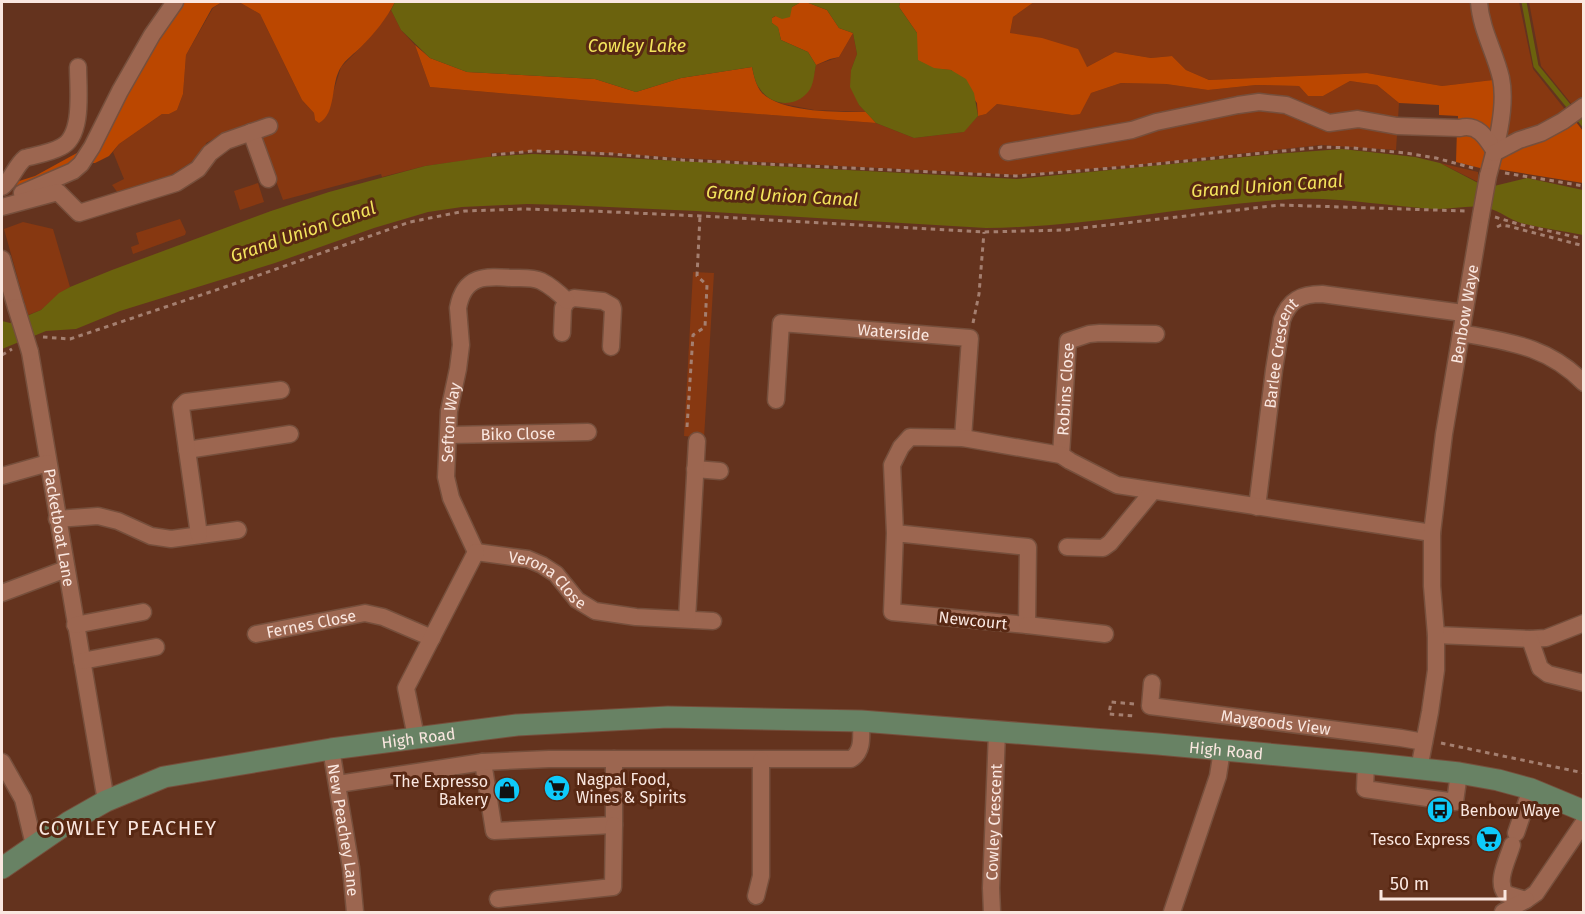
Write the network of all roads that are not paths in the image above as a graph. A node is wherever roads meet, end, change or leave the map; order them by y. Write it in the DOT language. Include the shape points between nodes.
graph roads {
  1 [pos="175,2"];
  2 [pos="1479,2"];
  3 [pos="78,67"];
  4 [pos="1583,106"];
  5 [pos="269,126"];
  6 [pos="251,132"];
  7 [pos="1494,151"];
  8 [pos="1008,152"];
  9 [pos="268,179"];
  10 [pos="2,187"];
  11 [pos="2,200"];
  12 [pos="2,207"];
  13 [pos="2,259"];
  14 [pos="561,295"];
  15 [pos="1463,313"];
  16 [pos="562,333"];
  17 [pos="1461,333"];
  18 [pos="1156,334"];
  19 [pos="611,347"];
  20 [pos="1584,383"];
  21 [pos="281,390"];
  22 [pos="776,393"];
  23 [pos="588,432"];
  24 [pos="290,434"];
  25 [pos="448,435"];
  26 [pos="963,438"];
  27 [pos="697,441"];
  28 [pos="187,450"];
  29 [pos="1061,455"];
  30 [pos="48,463"];
  31 [pos="695,469"];
  32 [pos="720,471"];
  33 [pos="2,476"];
  34 [pos="1153,491"];
  35 [pos="1257,507"];
  36 [pos="57,519"];
  37 [pos="238,530"];
  38 [pos="895,533"];
  39 [pos="1432,533"];
  40 [pos="199,535"];
  41 [pos="1067,547"];
  42 [pos="476,552"];
  43 [pos="66,569"];
  44 [pos="2,594"];
  45 [pos="143,612"];
  46 [pos="687,619"];
  47 [pos="713,621"];
  48 [pos="1584,623"];
  49 [pos="75,625"];
  50 [pos="1027,625"];
  51 [pos="256,634"];
  52 [pos="1106,634"];
  53 [pos="1436,635"];
  54 [pos="432,638"];
  55 [pos="1530,639"];
  56 [pos="156,647"];
  57 [pos="82,661"];
  58 [pos="1152,683"];
  59 [pos="1584,683"];
  60 [pos="861,721"];
  61 [pos="997,732"];
  62 [pos="416,737"];
  63 [pos="1424,741"];
  64 [pos="332,749"];
  65 [pos="1222,750"];
  66 [pos="614,759"];
  67 [pos="761,760"];
  68 [pos="2,762"];
  69 [pos="483,762"];
  70 [pos="1366,763"];
  71 [pos="1419,769"];
  72 [pos="1459,773"];
  73 [pos="338,784"];
  74 [pos="1531,789"];
  75 [pos="106,801"];
  76 [pos="1584,811"];
  77 [pos="1584,822"];
  78 [pos="614,825"];
  79 [pos="34,845"];
  80 [pos="2,868"];
  81 [pos="1502,880"];
  82 [pos="756,896"];
  83 [pos="498,899"];
  84 [pos="1526,900"];
  85 [pos="1499,908"];
  86 [pos="354,912"];
  87 [pos="992,912"];
  88 [pos="1172,912"];
  1 -- 11 [label="street" via="147,44 81,164 73,171"];
  2 -- 7 [label="street, Benbow Waye" via="1480,18 1501,78 1504,106"];
  3 -- 10 [label="street" via="77,123 72,138 60,148 25,158"];
  4 -- 7 [label="street" via="1541,133"];
  5 -- 6 [label="street"];
  6 -- 9 [label="street"];
  6 -- 12 [label="street" via="226,141 198,169 176,183 79,213 58,192"];
  7 -- 8 [label="street" via="1481,132 1469,126 1397,126 1358,119 1329,123 1286,105 1259,102"];
  7 -- 15 [label="street, Benbow Waye, bridge" via="1486,172"];
  13 -- 30 [label="street, Packetboat Lane, bridge" via="16,307"];
  14 -- 16 [label="street"];
  14 -- 19 [label="street" via="612,306"];
  14 -- 25 [label="street, Sefton Way" via="538,279 488,277 468,286 458,308 461,345"];
  15 -- 17 [label="street, Benbow Waye"];
  15 -- 35 [label="street, Barlee Crescent" via="1322,294 1297,298 1282,320"];
  17 -- 20 [label="street" via="1539,351"];
  17 -- 39 [label="street, Benbow Waye"];
  18 -- 29 [label="street, Robins Close" via="1089,333 1068,341"];
  21 -- 28 [label="street" via="186,402 181,407"];
  22 -- 26 [label="street, Waterside" via="777,323 970,338"];
  23 -- 25 [label="street, Biko Close"];
  24 -- 28 [label="street"];
  25 -- 42 [label="street, Sefton Way" via="446,477 451,498"];
  26 -- 29 [label="street, Newcourt"];
  26 -- 38 [label="street, Newcourt" via="910,437 901,447 892,465"];
  27 -- 31 [label="street"];
  28 -- 40 [label="street"];
  29 -- 34 [label="street" via="1117,486"];
  30 -- 33 [label="street"];
  30 -- 36 [label="street, Packetboat Lane"];
  31 -- 32 [label="street"];
  31 -- 46 [label="street"];
  34 -- 35 [label="street"];
  34 -- 41 [label="street" via="1103,548"];
  35 -- 39 [label="street"];
  36 -- 40 [label="street" via="98,516 171,540"];
  36 -- 43 [label="street, Packetboat Lane"];
  37 -- 40 [label="street"];
  38 -- 50 [label="street, Newcourt" via="1028,547"];
  38 -- 50 [label="street, Newcourt" via="892,612"];
  39 -- 53 [label="street, Benbow Waye"];
  42 -- 46 [label="street, Verona Close" via="528,559 542,565 556,574 577,600 595,611"];
  42 -- 54 [label="street"];
  43 -- 44 [label="street"];
  43 -- 49 [label="street, Packetboat Lane"];
  45 -- 49 [label="street"];
  46 -- 47 [label="street, Verona Close"];
  48 -- 55 [label="street" via="1546,638"];
  49 -- 57 [label="street, Packetboat Lane"];
  50 -- 52 [label="street"];
  51 -- 54 [label="street, Fernes Close" via="365,613"];
  53 -- 55 [label="street"];
  53 -- 63 [label="street, Benbow Waye" via="1435,686"];
  54 -- 62 [label="street" via="406,688"];
  55 -- 59 [label="street" via="1540,668 1548,674"];
  56 -- 57 [label="street"];
  57 -- 75 [label="street, Packetboat Lane"];
  58 -- 63 [label="street, Maygoods View" via="1150,706"];
  60 -- 61 [label="main road, High Road"];
  60 -- 62 [label="main road, High Road" via="668,717 518,724"];
  60 -- 67 [label="street" via="860,751 851,759"];
  61 -- 65 [label="main road, High Road"];
  61 -- 87 [label="street, Cowley Crescent"];
  62 -- 64 [label="main road, High Road"];
  63 -- 71 [label="street, Benbow Waye"];
  64 -- 73 [label="street, New Peachey Lane"];
  64 -- 75 [label="main road, High Road" via="164,777"];
  65 -- 70 [label="main road, High Road"];
  65 -- 88 [label="street" via="1218,776"];
  66 -- 67 [label="street"];
  66 -- 69 [label="street"];
  66 -- 78 [label="street"];
  67 -- 82 [label="street" via="761,876"];
  68 -- 79 [label="street" via="24,799"];
  69 -- 73 [label="street"];
  69 -- 78 [label="street" via="494,831"];
  70 -- 71 [label="main road, High Road"];
  70 -- 72 [label="street" via="1365,789 1455,802"];
  71 -- 72 [label="main road, High Road"];
  72 -- 74 [label="main road, High Road"];
  73 -- 86 [label="street, New Peachey Lane"];
  74 -- 76 [label="main road, High Road"];
  74 -- 81 [label="street"];
  75 -- 79 [label="main road, High Road"];
  77 -- 84 [label="street" via="1553,876"];
  78 -- 83 [label="street" via="613,887"];
  79 -- 80 [label="main road, High Road"];
  81 -- 84 [label="street" via="1506,894"];
  81 -- 85 [label="street"];
  84 -- 85 [label="street"];
}
